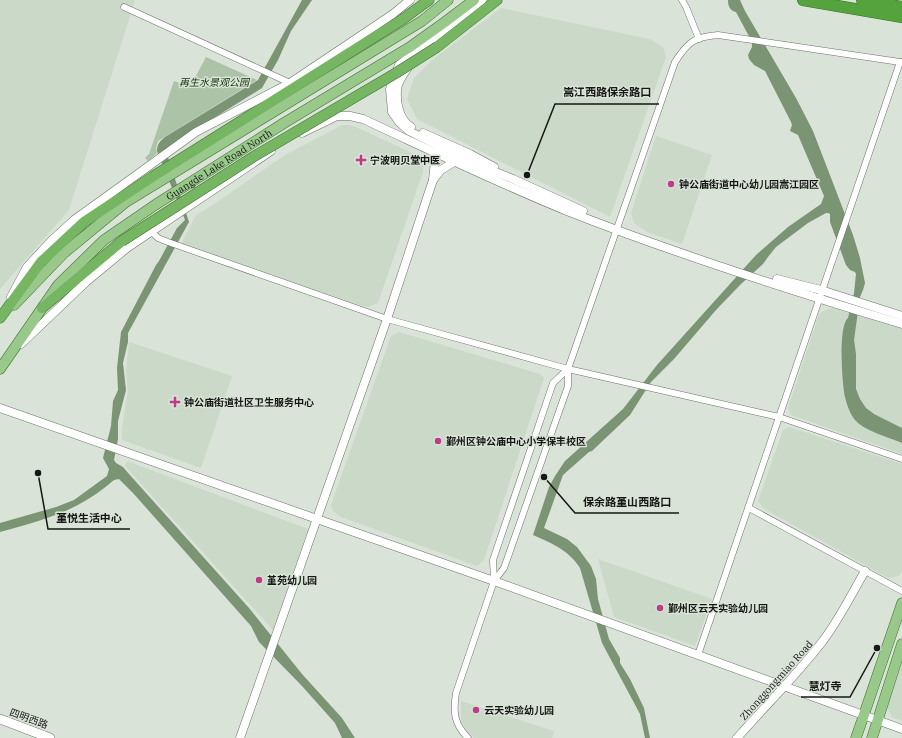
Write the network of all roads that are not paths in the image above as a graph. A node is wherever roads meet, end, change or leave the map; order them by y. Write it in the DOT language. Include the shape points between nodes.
graph roads {
  1 [pos="410,0"];
  2 [pos="429,0"];
  3 [pos="448,0"];
  4 [pos="474,0"];
  5 [pos="482,0"];
  6 [pos="488,0"];
  7 [pos="497,0"];
  8 [pos="682,0"];
  9 [pos="803,0"];
  10 [pos="862,0"];
  11 [pos="124,7"];
  12 [pos="902,7"];
  13 [pos="902,17"];
  14 [pos="699,39"];
  15 [pos="901,62"];
  16 [pos="290,83"];
  17 [pos="433,152"];
  18 [pos="454,162"];
  19 [pos="513,179"];
  20 [pos="433,180"];
  21 [pos="617,227"];
  22 [pos="151,231"];
  23 [pos="820,294"];
  24 [pos="42,308"];
  25 [pos="902,316"];
  26 [pos="0,318"];
  27 [pos="387,319"];
  28 [pos="902,324"];
  29 [pos="13,351"];
  30 [pos="0,369"];
  31 [pos="568,369"];
  32 [pos="0,408"];
  33 [pos="779,417"];
  34 [pos="902,458"];
  35 [pos="749,508"];
  36 [pos="317,520"];
  37 [pos="865,571"];
  38 [pos="494,581"];
  39 [pos="902,591"];
  40 [pos="902,602"];
  41 [pos="902,644"];
  42 [pos="698,655"];
  43 [pos="784,686"];
  44 [pos="862,715"];
  45 [pos="0,719"];
  46 [pos="877,720"];
  47 [pos="902,729"];
  48 [pos="50,738"];
  49 [pos="240,738"];
  50 [pos="468,738"];
  51 [pos="737,738"];
  52 [pos="856,738"];
  53 [pos="872,738"];
  1 -- 16 [label="street"];
  2 -- 26 [label="highway" via="404,19 84,222 41,262"];
  3 -- 26 [label="main road, Guangde Lake Road North" via="422,21 126,202 64,253"];
  4 -- 24 [label="main road, Guangde Lake Road North" via="410,46 284,123 104,240 58,285"];
  5 -- 19 [label="street" via="399,65 390,89 392,112 409,131 468,161"];
  6 -- 19 [label="street" via="410,64 397,88 397,102 400,114 408,124 424,134 470,154"];
  7 -- 24 [label="highway, bridge" via="431,51 253,157 122,241"];
  8 -- 14 [label="street"];
  9 -- 13 [label="highway"];
  10 -- 12 [label="highway"];
  11 -- 16 [label="street"];
  14 -- 15 [label="street" via="718,35"];
  14 -- 21 [label="street" via="684,48 675,62"];
  15 -- 23 [label="street"];
  16 -- 26 [label="street" via="196,132 74,220 27,267"];
  17 -- 18 [label="street"];
  17 -- 20 [label="street"];
  17 -- 22 [label="street" via="363,119 337,116 286,141"];
  18 -- 20 [label="street" via="441,170"];
  18 -- 21 [label="street" via="566,210"];
  19 -- 21 [label="street"];
  20 -- 27 [label="street"];
  21 -- 23 [label="street"];
  21 -- 23 [label="street" via="760,279"];
  21 -- 31 [label="street"];
  22 -- 27 [label="street" via="158,238 168,242"];
  22 -- 29 [label="street" via="86,282"];
  23 -- 25 [label="street"];
  23 -- 28 [label="street" via="839,304"];
  23 -- 33 [label="street"];
  24 -- 29 [label="main road, Guangde Lake Road North"];
  27 -- 31 [label="street"];
  27 -- 36 [label="street"];
  29 -- 30 [label="main road, Guangde Lake Road North"];
  31 -- 33 [label="street"];
  31 -- 38 [label="street" via="568,386 504,568"];
  31 -- 38 [label="street" via="553,383 494,560"];
  32 -- 36 [label="street"];
  33 -- 34 [label="street"];
  33 -- 35 [label="street"];
  35 -- 37 [label="street"];
  35 -- 42 [label="street"];
  36 -- 38 [label="street"];
  36 -- 49 [label="street"];
  37 -- 39 [label="street"];
  37 -- 43 [label="street, Zhonggongmiao Road" via="823,641"];
  38 -- 42 [label="street"];
  38 -- 50 [label="street" via="456,693 454,706 457,724"];
  40 -- 44 [label="main road"];
  41 -- 46 [label="main road"];
  42 -- 43 [label="street"];
  43 -- 44 [label="street"];
  43 -- 51 [label="street, Zhonggongmiao Road"];
  44 -- 46 [label="street"];
  44 -- 52 [label="main road"];
  45 -- 48 [label="main road, 四明西路"];
  46 -- 47 [label="street"];
  46 -- 53 [label="main road"];
}
